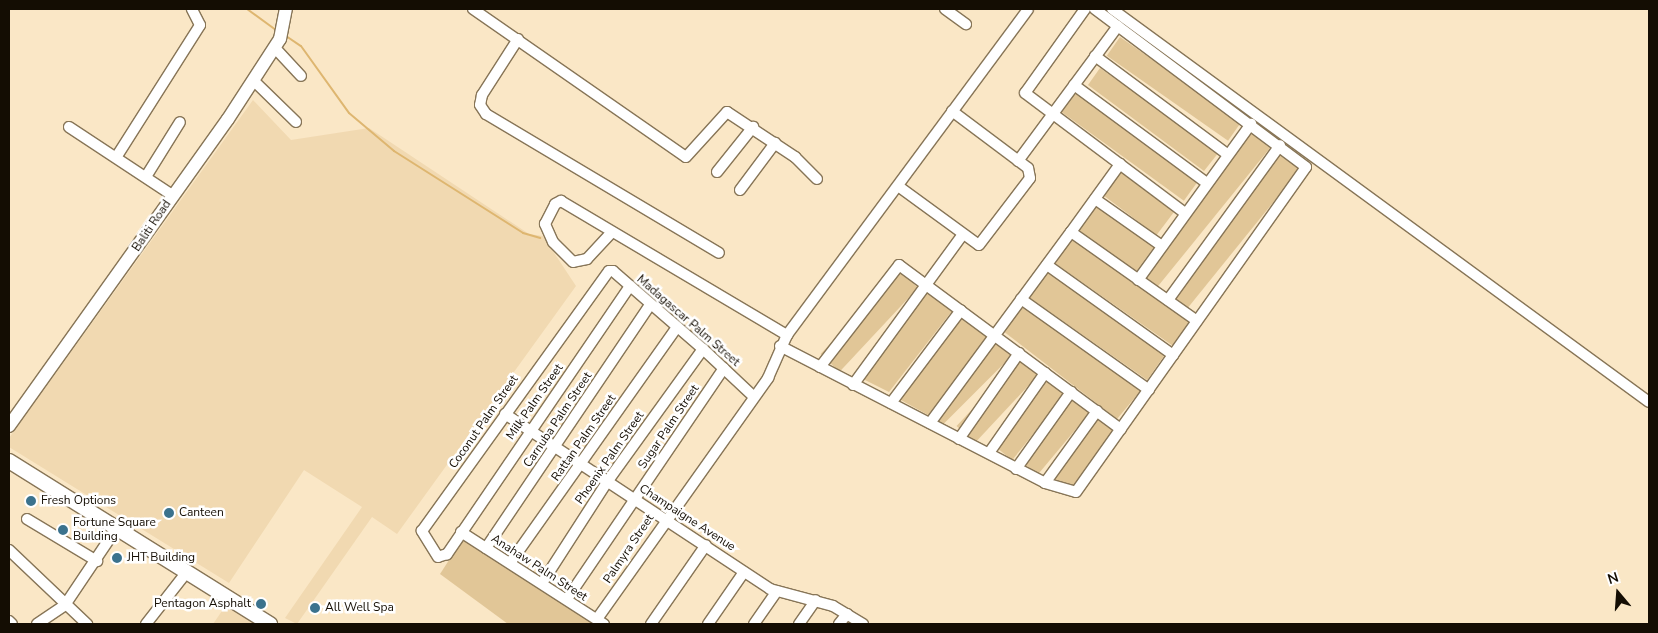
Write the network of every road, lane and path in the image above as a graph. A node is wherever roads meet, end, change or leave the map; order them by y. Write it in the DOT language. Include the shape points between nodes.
graph roads {
  1 [pos="192,9"];
  2 [pos="286,9"];
  3 [pos="473,9"];
  4 [pos="945,9"];
  5 [pos="1028,9"];
  6 [pos="1085,9"];
  7 [pos="1095,9"];
  8 [pos="1112,9"];
  9 [pos="966,24"];
  10 [pos="1118,26"];
  11 [pos="282,34"];
  12 [pos="518,39"];
  13 [pos="1095,56"];
  14 [pos="301,76"];
  15 [pos="253,80"];
  16 [pos="1074,85"];
  17 [pos="952,111"];
  18 [pos="1052,114"];
  19 [pos="180,122"];
  20 [pos="296,122"];
  21 [pos="1250,124"];
  22 [pos="69,126"];
  23 [pos="753,127"];
  24 [pos="775,143"];
  25 [pos="1280,145"];
  26 [pos="1228,154"];
  27 [pos="117,156"];
  28 [pos="1018,161"];
  29 [pos="1120,164"];
  30 [pos="717,172"];
  31 [pos="147,175"];
  32 [pos="818,179"];
  33 [pos="1207,183"];
  34 [pos="898,186"];
  35 [pos="740,190"];
  36 [pos="172,195"];
  37 [pos="1095,199"];
  38 [pos="1185,213"];
  39 [pos="612,232"];
  40 [pos="1071,232"];
  41 [pos="961,237"];
  42 [pos="1162,246"];
  43 [pos="719,253"];
  44 [pos="1047,265"];
  45 [pos="605,272"];
  46 [pos="1138,280"];
  47 [pos="925,284"];
  48 [pos="630,286"];
  49 [pos="1021,299"];
  50 [pos="1168,300"];
  51 [pos="650,305"];
  52 [pos="961,310"];
  53 [pos="1197,321"];
  54 [pos="677,327"];
  55 [pos="787,335"];
  56 [pos="995,335"];
  57 [pos="780,346"];
  58 [pos="703,349"];
  59 [pos="1019,353"];
  60 [pos="1173,355"];
  61 [pos="820,367"];
  62 [pos="724,368"];
  63 [pos="1045,372"];
  64 [pos="853,385"];
  65 [pos="1149,390"];
  66 [pos="1070,392"];
  67 [pos="752,395"];
  68 [pos="1649,402"];
  69 [pos="891,403"];
  70 [pos="1097,411"];
  71 [pos="505,414"];
  72 [pos="930,423"];
  73 [pos="9,426"];
  74 [pos="1121,429"];
  75 [pos="530,430"];
  76 [pos="959,438"];
  77 [pos="556,446"];
  78 [pos="989,453"];
  79 [pos="9,461"];
  80 [pos="583,463"];
  81 [pos="1016,469"];
  82 [pos="607,482"];
  83 [pos="1045,483"];
  84 [pos="635,499"];
  85 [pos="665,518"];
  86 [pos="27,519"];
  87 [pos="116,529"];
  88 [pos="461,532"];
  89 [pos="706,545"];
  90 [pos="486,548"];
  91 [pos="9,550"];
  92 [pos="97,561"];
  93 [pos="510,562"];
  94 [pos="186,572"];
  95 [pos="744,572"];
  96 [pos="542,583"];
  97 [pos="777,591"];
  98 [pos="567,599"];
  99 [pos="816,600"];
  100 [pos="65,605"];
  101 [pos="847,614"];
  102 [pos="9,621"];
  103 [pos="600,622"];
  104 [pos="12,624"];
  105 [pos="37,624"];
  106 [pos="86,624"];
  107 [pos="146,624"];
  108 [pos="270,624"];
  109 [pos="651,624"];
  110 [pos="708,624"];
  111 [pos="754,624"];
  112 [pos="799,624"];
  113 [pos="839,624"];
  114 [pos="863,624"];
  1 -- 27 [label="street" via="200,25"];
  2 -- 11 [label="main road"];
  3 -- 12 [label="street"];
  4 -- 9 [label="street"];
  5 -- 17 [label="street, Palmyra Street"];
  6 -- 18 [label="street" via="1025,91"];
  7 -- 10 [label="street"];
  8 -- 68 [label="street"];
  10 -- 13 [label="street"];
  10 -- 21 [label="street"];
  11 -- 14 [label="street"];
  11 -- 15 [label="main road, Baliti Road"];
  12 -- 23 [label="street" via="686,158 724,113"];
  12 -- 43 [label="street" via="482,96 480,105 486,114"];
  13 -- 16 [label="street"];
  13 -- 26 [label="street"];
  15 -- 20 [label="street"];
  15 -- 36 [label="main road, Baliti Road"];
  16 -- 18 [label="street"];
  16 -- 33 [label="street"];
  17 -- 28 [label="street"];
  17 -- 34 [label="street, Palmyra Street"];
  18 -- 28 [label="street"];
  18 -- 29 [label="street"];
  19 -- 31 [label="street"];
  21 -- 25 [label="street"];
  21 -- 26 [label="street"];
  22 -- 27 [label="street"];
  23 -- 24 [label="street"];
  23 -- 30 [label="street"];
  24 -- 32 [label="street" via="810,169"];
  24 -- 35 [label="street"];
  25 -- 50 [label="street"];
  25 -- 53 [label="street" via="1305,164 1306,170"];
  26 -- 33 [label="street"];
  27 -- 31 [label="street"];
  28 -- 41 [label="street" via="1032,173 1030,178 984,241 979,245"];
  29 -- 37 [label="street"];
  29 -- 38 [label="street"];
  31 -- 36 [label="street"];
  33 -- 38 [label="street"];
  34 -- 41 [label="street"];
  34 -- 55 [label="street, Palmyra Street"];
  36 -- 73 [label="main road, Baliti Road"];
  37 -- 40 [label="street"];
  37 -- 42 [label="street"];
  38 -- 42 [label="street"];
  39 -- 39 [label="street" via="561,201 555,204 545,224 553,242 573,262 590,256 593,247"];
  39 -- 55 [label="street"];
  40 -- 44 [label="street"];
  40 -- 46 [label="street"];
  41 -- 47 [label="street"];
  42 -- 46 [label="street"];
  44 -- 49 [label="street"];
  44 -- 60 [label="street"];
  45 -- 48 [label="street, Madagascar Palm Street" via="613,271"];
  45 -- 71 [label="street, Coconut Palm Street"];
  46 -- 50 [label="street"];
  47 -- 52 [label="street"];
  47 -- 61 [label="street" via="894,267"];
  47 -- 64 [label="street"];
  48 -- 51 [label="street, Madagascar Palm Street"];
  48 -- 75 [label="street, Milk Palm Street"];
  49 -- 56 [label="street"];
  49 -- 65 [label="street"];
  50 -- 53 [label="street"];
  51 -- 54 [label="street, Madagascar Palm Street"];
  51 -- 77 [label="street, Carnuba Palm Street"];
  52 -- 56 [label="street"];
  52 -- 69 [label="street"];
  53 -- 60 [label="street"];
  54 -- 58 [label="street, Madagascar Palm Street"];
  54 -- 80 [label="street, Rattan Palm Street"];
  55 -- 57 [label="street, Palmyra Street"];
  56 -- 59 [label="street"];
  56 -- 72 [label="street"];
  57 -- 61 [label="street"];
  57 -- 67 [label="street, Palmyra Street" via="768,378"];
  58 -- 62 [label="street, Madagascar Palm Street"];
  58 -- 82 [label="street, Phoenix Palm Street"];
  59 -- 63 [label="street"];
  59 -- 76 [label="street"];
  60 -- 65 [label="street"];
  61 -- 64 [label="street"];
  62 -- 67 [label="street, Madagascar Palm Street"];
  62 -- 84 [label="street, Sugar Palm Street"];
  63 -- 66 [label="street"];
  63 -- 78 [label="street"];
  64 -- 69 [label="street"];
  65 -- 74 [label="street"];
  66 -- 70 [label="street"];
  66 -- 81 [label="street"];
  67 -- 85 [label="street, Palmyra Street"];
  69 -- 72 [label="street"];
  70 -- 74 [label="street"];
  70 -- 83 [label="street"];
  71 -- 75 [label="street, Champaigne Avenue"];
  71 -- 88 [label="street, Coconut Palm Street" via="422,531 423,538 442,558"];
  72 -- 76 [label="street"];
  74 -- 83 [label="street" via="1076,492"];
  75 -- 77 [label="street, Champaigne Avenue"];
  75 -- 88 [label="street, Milk Palm Street"];
  76 -- 78 [label="street"];
  77 -- 80 [label="street, Champaigne Avenue"];
  77 -- 90 [label="street, Carnuba Palm Street"];
  78 -- 81 [label="street"];
  79 -- 87 [label="highway"];
  80 -- 82 [label="street, Champaigne Avenue"];
  80 -- 93 [label="street, Rattan Palm Street"];
  81 -- 83 [label="street"];
  82 -- 84 [label="street, Champaigne Avenue"];
  82 -- 96 [label="street, Phoenix Palm Street"];
  84 -- 85 [label="street, Champaigne Avenue"];
  84 -- 98 [label="street, Sugar Palm Street"];
  85 -- 89 [label="street, Champaigne Avenue"];
  85 -- 103 [label="street, Palmyra Street"];
  86 -- 92 [label="street"];
  87 -- 92 [label="street"];
  87 -- 94 [label="highway"];
  88 -- 90 [label="street, Anahaw Palm Street"];
  89 -- 95 [label="street, Champaigne Avenue"];
  89 -- 109 [label="street"];
  90 -- 93 [label="street, Anahaw Palm Street"];
  91 -- 100 [label="street"];
  92 -- 100 [label="street"];
  93 -- 96 [label="street, Anahaw Palm Street"];
  94 -- 107 [label="street"];
  94 -- 108 [label="highway"];
  95 -- 97 [label="street, Champaigne Avenue"];
  95 -- 110 [label="street"];
  96 -- 98 [label="street, Anahaw Palm Street"];
  97 -- 99 [label="street, Champaigne Avenue"];
  97 -- 111 [label="street"];
  98 -- 103 [label="street, Anahaw Palm Street"];
  99 -- 101 [label="street, Champaigne Avenue"];
  99 -- 112 [label="street"];
  100 -- 105 [label="street"];
  100 -- 106 [label="street"];
  101 -- 113 [label="street"];
  101 -- 114 [label="street, Champaigne Avenue"];
  102 -- 104 [label="street"];
}
